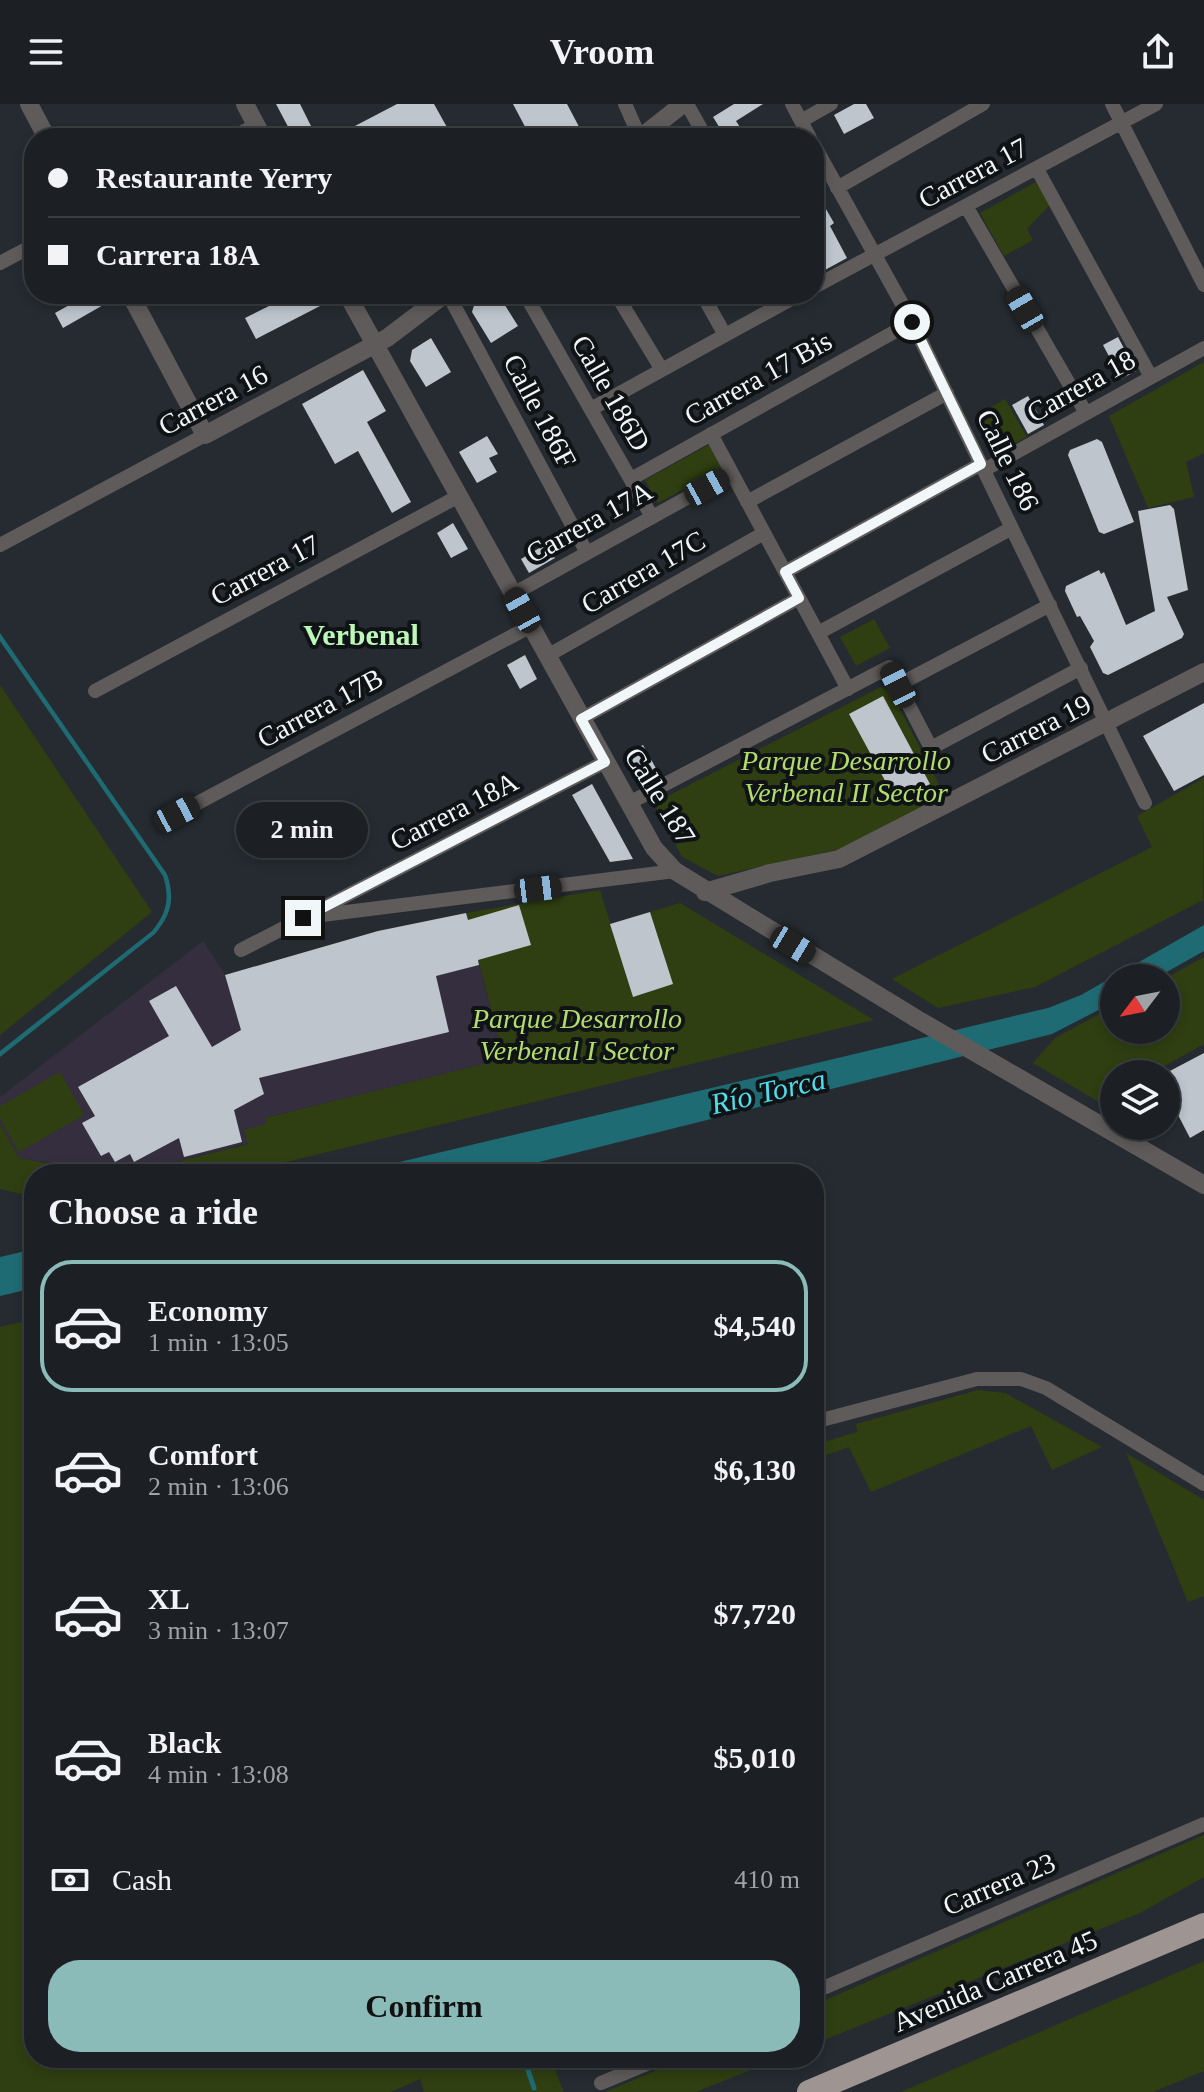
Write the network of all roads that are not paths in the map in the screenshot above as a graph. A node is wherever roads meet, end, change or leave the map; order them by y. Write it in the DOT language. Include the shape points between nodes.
graph roads {
  1 [pos="29,104"];
  2 [pos="245,104"];
  3 [pos="625,104"];
  4 [pos="685,104"];
  5 [pos="792,104"];
  6 [pos="831,104"];
  7 [pos="983,104"];
  8 [pos="1112,104"];
  9 [pos="1156,104"];
  10 [pos="801,121"];
  11 [pos="1122,123"];
  12 [pos="42,128"];
  13 [pos="257,128"];
  14 [pos="636,128"];
  15 [pos="653,128"];
  16 [pos="700,128"];
  17 [pos="805,128"];
  18 [pos="824,164"];
  19 [pos="1037,169"];
  20 [pos="837,188"];
  21 [pos="966,206"];
  22 [pos="24,250"];
  23 [pos="875,255"];
  24 [pos="0,263"];
  25 [pos="824,282"];
  26 [pos="1204,285"];
  27 [pos="135,304"];
  28 [pos="352,304"];
  29 [pos="433,304"];
  30 [pos="452,304"];
  31 [pos="531,304"];
  32 [pos="622,304"];
  33 [pos="708,304"];
  34 [pos="781,304"];
  35 [pos="912,322"];
  36 [pos="725,335"];
  37 [pos="374,345"];
  38 [pos="1204,348"];
  39 [pos="662,370"];
  40 [pos="1151,377"];
  41 [pos="947,393"];
  42 [pos="591,409"];
  43 [pos="1086,413"];
  44 [pos="711,434"];
  45 [pos="205,435"];
  46 [pos="983,467"];
  47 [pos="732,473"];
  48 [pos="631,479"];
  49 [pos="459,496"];
  50 [pos="747,502"];
  51 [pos="652,517"];
  52 [pos="1012,528"];
  53 [pos="764,533"];
  54 [pos="0,545"];
  55 [pos="587,553"];
  56 [pos="785,572"];
  57 [pos="513,594"];
  58 [pos="799,598"];
  59 [pos="1050,605"];
  60 [pos="531,626"];
  61 [pos="818,633"];
  62 [pos="547,656"];
  63 [pos="1081,668"];
  64 [pos="1204,672"];
  65 [pos="898,685"];
  66 [pos="848,689"];
  67 [pos="95,691"];
  68 [pos="581,719"];
  69 [pos="1108,724"];
  70 [pos="605,762"];
  71 [pos="629,803"];
  72 [pos="1145,803"];
  73 [pos="177,814"];
  74 [pos="675,871"];
  75 [pos="756,877"];
  76 [pos="705,892"];
  77 [pos="745,916"];
  78 [pos="303,918"];
  79 [pos="241,950"];
  80 [pos="1204,1185"];
  81 [pos="824,1419"];
  82 [pos="1204,1484"];
  83 [pos="1204,1824"];
  84 [pos="1204,1925"];
  85 [pos="824,1988"];
  86 [pos="637,2068"];
  87 [pos="601,2083"];
  88 [pos="809,2092"];
  1 -- 12 [label="street"];
  2 -- 13 [label="street"];
  3 -- 14 [label="street"];
  4 -- 15 [label="street"];
  4 -- 16 [label="street"];
  5 -- 10 [label="street"];
  6 -- 10 [label="street"];
  7 -- 20 [label="street"];
  8 -- 11 [label="street"];
  9 -- 11 [label="street, Carrera 17"];
  10 -- 17 [label="street"];
  11 -- 19 [label="street, Carrera 17"];
  11 -- 26 [label="street"];
  18 -- 20 [label="street, Calle 186"];
  19 -- 21 [label="street, Carrera 17"];
  19 -- 40 [label="street"];
  20 -- 23 [label="street, Calle 186"];
  21 -- 23 [label="street, Carrera 17"];
  21 -- 43 [label="street"];
  22 -- 24 [label="street"];
  23 -- 25 [label="street, Carrera 17"];
  23 -- 35 [label="street, Calle 186"];
  27 -- 45 [label="street"];
  28 -- 37 [label="street, Calle 187"];
  29 -- 37 [label="street, Carrera 16"];
  30 -- 55 [label="street, Calle 186F"];
  31 -- 42 [label="street, Calle 186D"];
  32 -- 39 [label="street"];
  33 -- 36 [label="street"];
  34 -- 36 [label="street"];
  35 -- 41 [label="street, Calle 186"];
  35 -- 44 [label="street, Carrera 17 Bis"];
  36 -- 39 [label="street"];
  37 -- 45 [label="street, Carrera 16"];
  37 -- 49 [label="street, Calle 187"];
  38 -- 40 [label="street, Carrera 18"];
  39 -- 42 [label="street"];
  40 -- 43 [label="street, Carrera 18"];
  41 -- 46 [label="street, Calle 186"];
  41 -- 50 [label="street"];
  42 -- 48 [label="street, Calle 186D"];
  43 -- 46 [label="street, Carrera 18"];
  44 -- 47 [label="street"];
  44 -- 48 [label="street, Carrera 17 Bis"];
  45 -- 54 [label="street, Carrera 16"];
  46 -- 52 [label="street, Calle 186"];
  46 -- 56 [label="street, Carrera 18"];
  47 -- 50 [label="street"];
  47 -- 51 [label="street, Carrera 17A"];
  48 -- 51 [label="street, Calle 186D"];
  49 -- 57 [label="street, Calle 187"];
  49 -- 67 [label="street, Carrera 17"];
  50 -- 53 [label="street"];
  51 -- 55 [label="street, Carrera 17A"];
  52 -- 59 [label="street, Calle 186"];
  52 -- 61 [label="street"];
  53 -- 56 [label="street"];
  53 -- 62 [label="street, Carrera 17C"];
  55 -- 57 [label="street, Carrera 17A"];
  56 -- 58 [label="street"];
  57 -- 60 [label="street, Calle 187"];
  58 -- 61 [label="street"];
  58 -- 68 [label="street"];
  59 -- 63 [label="street, Calle 186"];
  59 -- 65 [label="street"];
  60 -- 62 [label="street, Calle 187"];
  60 -- 73 [label="street, Carrera 17B"];
  61 -- 66 [label="street"];
  62 -- 68 [label="street, Calle 187"];
  63 -- 65 [label="street" via="931,748"];
  63 -- 69 [label="street, Calle 186"];
  64 -- 69 [label="street, Carrera 19"];
  65 -- 66 [label="street" via="889,667"];
  66 -- 71 [label="street"];
  68 -- 70 [label="street, Calle 187"];
  69 -- 72 [label="street, Calle 186"];
  69 -- 75 [label="street, Carrera 19" via="839,859"];
  70 -- 71 [label="street, Calle 187"];
  70 -- 78 [label="street, Carrera 18A"];
  71 -- 74 [label="street, Calle 187" via="654,848"];
  74 -- 76 [label="street, Calle 187"];
  74 -- 78 [label="street"];
  75 -- 76 [label="street, Carrera 19"];
  75 -- 77 [label="street" via="740,894"];
  76 -- 77 [label="street, Calle 187"];
  77 -- 80 [label="street, Calle 187"];
  78 -- 79 [label="street, Carrera 18A"];
  81 -- 82 [label="street" via="977,1379 1021,1379 1046,1388"];
  83 -- 85 [label="street, Carrera 23"];
  84 -- 88 [label="highway, Avenida Carrera 45"];
  86 -- 87 [label="street"];
}
